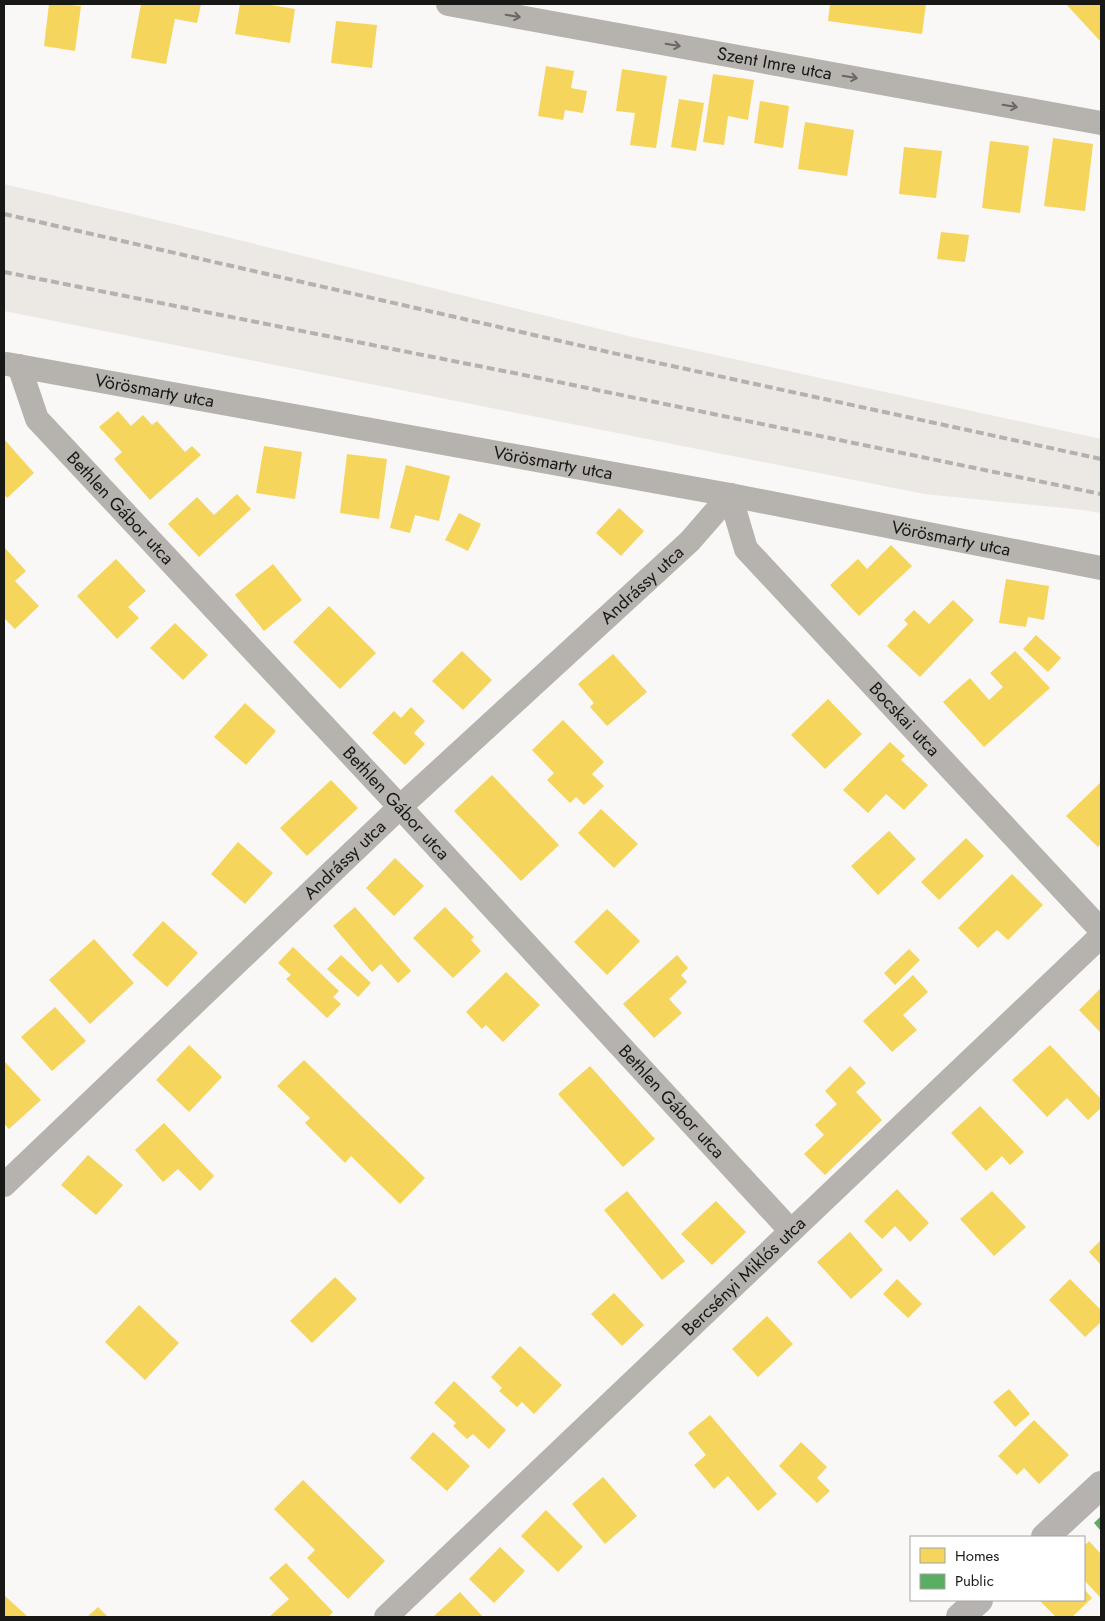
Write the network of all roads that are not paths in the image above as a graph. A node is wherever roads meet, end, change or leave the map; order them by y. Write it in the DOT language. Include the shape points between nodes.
graph roads {
  1 [pos="448,4"];
  2 [pos="1096,116"];
  3 [pos="9,370"];
  4 [pos="730,495"];
  5 [pos="1101,568"];
  6 [pos="400,807"];
  7 [pos="1101,930"];
  8 [pos="1101,936"];
  9 [pos="4,1185"];
  10 [pos="792,1231"];
  11 [pos="1101,1485"];
  12 [pos="1046,1536"];
  13 [pos="977,1601"];
  14 [pos="386,1617"];
  15 [pos="960,1617"];
  1 -- 2 [label="street, Szent Imre utca, one-way"];
  3 -- 4 [label="street, Vörösmarty utca"];
  3 -- 6 [label="street, Bethlen Gábor utca" via="37,419"];
  4 -- 5 [label="street, Vörösmarty utca"];
  4 -- 6 [label="street, Andrássy utca" via="690,541"];
  4 -- 7 [label="street, Bocskai utca" via="746,549"];
  6 -- 9 [label="street, Andrássy utca"];
  6 -- 10 [label="street, Bethlen Gábor utca"];
  8 -- 10 [label="street, Bercsényi Miklós utca"];
  10 -- 14 [label="street, Bercsényi Miklós utca"];
  11 -- 12 [label="street"];
  13 -- 15 [label="street"];
}
